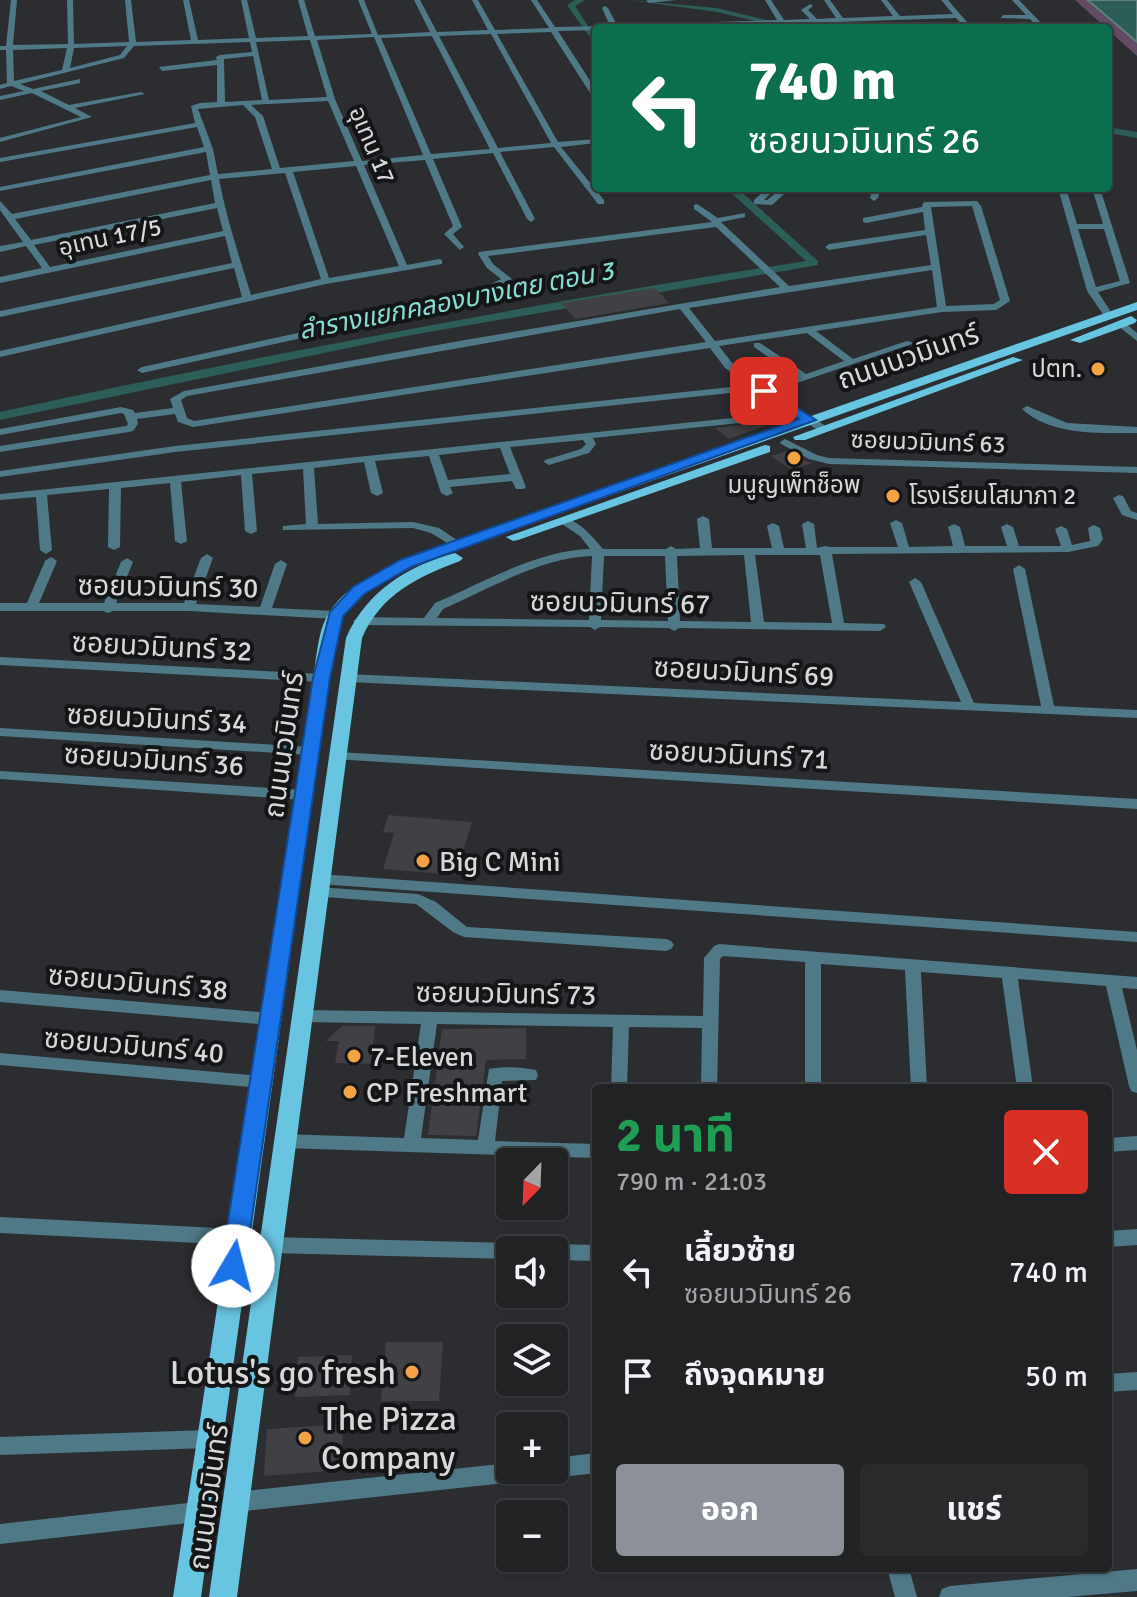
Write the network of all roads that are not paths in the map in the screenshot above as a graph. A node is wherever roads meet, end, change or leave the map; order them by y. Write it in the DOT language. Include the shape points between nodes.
graph roads {
  1 [pos="14,0"];
  2 [pos="70,0"];
  3 [pos="128,0"];
  4 [pos="186,0"];
  5 [pos="244,0"];
  6 [pos="301,0"];
  7 [pos="361,0"];
  8 [pos="417,0"];
  9 [pos="475,0"];
  10 [pos="534,0"];
  11 [pos="673,0"];
  12 [pos="768,0"];
  13 [pos="827,0"];
  14 [pos="884,0"];
  15 [pos="944,0"];
  16 [pos="1015,0"];
  17 [pos="649,1"];
  18 [pos="810,6"];
  19 [pos="605,8"];
  20 [pos="957,16"];
  21 [pos="1003,17"];
  22 [pos="1032,17"];
  23 [pos="898,18"];
  24 [pos="815,20"];
  25 [pos="841,20"];
  26 [pos="780,22"];
  27 [pos="613,24"];
  28 [pos="651,24"];
  29 [pos="675,24"];
  30 [pos="757,24"];
  31 [pos="965,24"];
  32 [pos="1039,24"];
  33 [pos="592,28"];
  34 [pos="551,30"];
  35 [pos="494,31"];
  36 [pos="435,33"];
  37 [pos="376,36"];
  38 [pos="312,37"];
  39 [pos="253,40"];
  40 [pos="195,42"];
  41 [pos="133,43"];
  42 [pos="71,45"];
  43 [pos="4,48"];
  44 [pos="256,54"];
  45 [pos="220,62"];
  46 [pos="162,69"];
  47 [pos="65,72"];
  48 [pos="77,81"];
  49 [pos="11,84"];
  50 [pos="0,87"];
  51 [pos="592,90"];
  52 [pos="39,93"];
  53 [pos="141,94"];
  54 [pos="0,98"];
  55 [pos="331,99"];
  56 [pos="266,102"];
  57 [pos="245,103"];
  58 [pos="221,104"];
  59 [pos="68,107"];
  60 [pos="200,124"];
  61 [pos="0,140"];
  62 [pos="592,141"];
  63 [pos="556,145"];
  64 [pos="209,149"];
  65 [pos="494,150"];
  66 [pos="427,157"];
  67 [pos="0,160"];
  68 [pos="356,163"];
  69 [pos="288,170"];
  70 [pos="277,171"];
  71 [pos="215,177"];
  72 [pos="0,189"];
  73 [pos="592,191"];
  74 [pos="593,192"];
  75 [pos="768,192"];
  76 [pos="782,192"];
  77 [pos="1063,192"];
  78 [pos="1097,192"];
  79 [pos="601,202"];
  80 [pos="0,204"];
  81 [pos="220,205"];
  82 [pos="697,207"];
  83 [pos="926,209"];
  84 [pos="742,215"];
  85 [pos="11,217"];
  86 [pos="531,219"];
  87 [pos="866,220"];
  88 [pos="717,222"];
  89 [pos="1072,226"];
  90 [pos="1109,227"];
  91 [pos="229,232"];
  92 [pos="929,232"];
  93 [pos="29,243"];
  94 [pos="460,247"];
  95 [pos="829,247"];
  96 [pos="0,249"];
  97 [pos="439,262"];
  98 [pos="239,264"];
  99 [pos="403,266"];
  100 [pos="935,267"];
  101 [pos="49,271"];
  102 [pos="0,280"];
  103 [pos="326,281"];
  104 [pos="786,288"];
  105 [pos="1092,291"];
  106 [pos="247,298"];
  107 [pos="682,305"];
  108 [pos="1137,306"];
  109 [pos="942,309"];
  110 [pos="0,314"];
  111 [pos="1137,318"];
  112 [pos="1114,319"];
  113 [pos="812,333"];
  114 [pos="1137,338"];
  115 [pos="910,343"];
  116 [pos="757,345"];
  117 [pos="713,346"];
  118 [pos="0,354"];
  119 [pos="849,360"];
  120 [pos="142,370"];
  121 [pos="803,376"];
  122 [pos="761,389"];
  123 [pos="1027,409"];
  124 [pos="178,410"];
  125 [pos="130,417"];
  126 [pos="810,421"];
  127 [pos="1137,430"];
  128 [pos="0,432"];
  129 [pos="587,437"];
  130 [pos="785,442"];
  131 [pos="504,446"];
  132 [pos="0,449"];
  133 [pos="433,452"];
  134 [pos="369,459"];
  135 [pos="549,462"];
  136 [pos="308,466"];
  137 [pos="1137,470"];
  138 [pos="246,472"];
  139 [pos="0,474"];
  140 [pos="175,479"];
  141 [pos="115,486"];
  142 [pos="41,493"];
  143 [pos="377,493"];
  144 [pos="0,497"];
  145 [pos="1119,498"];
  146 [pos="1137,517"];
  147 [pos="703,519"];
  148 [pos="563,520"];
  149 [pos="896,523"];
  150 [pos="808,524"];
  151 [pos="312,526"];
  152 [pos="773,526"];
  153 [pos="954,527"];
  154 [pos="1007,527"];
  155 [pos="287,528"];
  156 [pos="1094,528"];
  157 [pos="1061,529"];
  158 [pos="251,531"];
  159 [pos="181,541"];
  160 [pos="456,544"];
  161 [pos="114,547"];
  162 [pos="778,549"];
  163 [pos="904,549"];
  164 [pos="960,549"];
  165 [pos="1014,549"];
  166 [pos="1068,549"];
  167 [pos="671,550"];
  168 [pos="706,550"];
  169 [pos="749,550"];
  170 [pos="819,550"];
  171 [pos="598,551"];
  172 [pos="207,558"];
  173 [pos="127,562"];
  174 [pos="281,564"];
  175 [pos="1019,569"];
  176 [pos="915,582"];
  177 [pos="0,607"];
  178 [pos="189,607"];
  179 [pos="31,608"];
  180 [pos="108,609"];
  181 [pos="265,610"];
  182 [pos="336,615"];
  183 [pos="359,621"];
  184 [pos="427,623"];
  185 [pos="595,626"];
  186 [pos="674,627"];
  187 [pos="758,627"];
  188 [pos="839,627"];
  189 [pos="880,627"];
  190 [pos="0,661"];
  191 [pos="321,678"];
  192 [pos="348,678"];
  193 [pos="969,706"];
  194 [pos="1048,709"];
  195 [pos="1137,714"];
  196 [pos="0,732"];
  197 [pos="311,751"];
  198 [pos="338,756"];
  199 [pos="0,775"];
  200 [pos="304,795"];
  201 [pos="1137,804"];
  202 [pos="318,886"];
  203 [pos="1137,937"];
  204 [pos="666,945"];
  205 [pos="813,958"];
  206 [pos="913,965"];
  207 [pos="1009,973"];
  208 [pos="1113,981"];
  209 [pos="1137,983"];
  210 [pos="0,996"];
  211 [pos="301,1016"];
  212 [pos="430,1018"];
  213 [pos="271,1019"];
  214 [pos="621,1021"];
  215 [pos="709,1022"];
  216 [pos="0,1059"];
  217 [pos="530,1075"];
  218 [pos="263,1082"];
  219 [pos="619,1084"];
  220 [pos="709,1084"];
  221 [pos="813,1084"];
  222 [pos="919,1084"];
  223 [pos="1024,1084"];
  224 [pos="1137,1086"];
  225 [pos="283,1141"];
  226 [pos="1137,1143"];
  227 [pos="1112,1145"];
  228 [pos="411,1146"];
  229 [pos="486,1147"];
  230 [pos="592,1151"];
  231 [pos="0,1225"];
  232 [pos="237,1237"];
  233 [pos="1137,1237"];
  234 [pos="1112,1239"];
  235 [pos="270,1245"];
  236 [pos="496,1251"];
  237 [pos="568,1252"];
  238 [pos="592,1253"];
  239 [pos="1137,1381"];
  240 [pos="1112,1383"];
  241 [pos="208,1439"];
  242 [pos="243,1441"];
  243 [pos="0,1446"];
  244 [pos="592,1463"];
  245 [pos="568,1466"];
  246 [pos="496,1474"];
  247 [pos="235,1502"];
  248 [pos="197,1512"];
  249 [pos="0,1534"];
  250 [pos="899,1572"];
  251 [pos="1137,1580"];
  252 [pos="187,1597"];
  253 [pos="223,1597"];
  254 [pos="906,1597"];
  255 [pos="950,1597"];
  1 -- 43 [label="street"];
  2 -- 42 [label="street"];
  3 -- 41 [label="street"];
  4 -- 40 [label="street"];
  5 -- 39 [label="street"];
  6 -- 38 [label="street, อุเทน 17"];
  7 -- 37 [label="street"];
  8 -- 36 [label="street"];
  9 -- 35 [label="street"];
  10 -- 34 [label="street"];
  11 -- 17 [label="street"];
  12 -- 26 [label="street"];
  13 -- 25 [label="street"];
  14 -- 23 [label="street"];
  15 -- 20 [label="street"];
  16 -- 22 [label="street"];
  18 -- 24 [label="street" via="804,10"];
  19 -- 27 [label="street"];
  20 -- 23 [label="street"];
  20 -- 31 [label="street"];
  21 -- 22 [label="street"];
  22 -- 32 [label="street"];
  23 -- 25 [label="street"];
  24 -- 25 [label="street"];
  24 -- 26 [label="street"];
  26 -- 30 [label="street"];
  28 -- 29 [label="street"];
  33 -- 34 [label="street"];
  34 -- 35 [label="street"];
  34 -- 51 [label="street"];
  35 -- 36 [label="street"];
  35 -- 63 [label="street"];
  36 -- 37 [label="street"];
  36 -- 65 [label="street"];
  37 -- 38 [label="street"];
  37 -- 66 [label="street"];
  38 -- 39 [label="street"];
  38 -- 55 [label="street, อุเทน 17"];
  39 -- 40 [label="street"];
  39 -- 44 [label="street"];
  40 -- 41 [label="street"];
  41 -- 42 [label="street"];
  41 -- 47 [label="street" via="118,59"];
  42 -- 43 [label="street"];
  42 -- 47 [label="street"];
  43 -- 49 [label="street"];
  44 -- 45 [label="street" via="224,55"];
  44 -- 56 [label="street"];
  45 -- 46 [label="street"];
  45 -- 58 [label="street"];
  47 -- 49 [label="street"];
  48 -- 52 [label="street"];
  49 -- 50 [label="street"];
  49 -- 52 [label="street"];
  52 -- 54 [label="street"];
  52 -- 59 [label="street"];
  53 -- 59 [label="street"];
  55 -- 56 [label="street"];
  55 -- 68 [label="street, อุเทน 17"];
  56 -- 57 [label="street"];
  57 -- 58 [label="street"];
  57 -- 70 [label="street" via="259,116"];
  58 -- 60 [label="street" via="196,106"];
  59 -- 61 [label="street" via="88,117"];
  60 -- 64 [label="street"];
  60 -- 67 [label="street"];
  62 -- 63 [label="street"];
  63 -- 65 [label="street"];
  63 -- 73 [label="street"];
  64 -- 71 [label="street"];
  64 -- 72 [label="street"];
  65 -- 66 [label="street"];
  65 -- 86 [label="street"];
  66 -- 68 [label="street"];
  66 -- 94 [label="street" via="458,227 448,234"];
  68 -- 69 [label="street"];
  68 -- 99 [label="street, อุเทน 17"];
  69 -- 70 [label="street"];
  69 -- 103 [label="street"];
  70 -- 71 [label="street"];
  71 -- 81 [label="street"];
  71 -- 85 [label="street"];
  74 -- 79 [label="street"];
  75 -- 76 [label="street" via="757,202 769,203"];
  77 -- 89 [label="street"];
  78 -- 90 [label="street"];
  80 -- 85 [label="street"];
  81 -- 91 [label="street"];
  81 -- 93 [label="street"];
  82 -- 88 [label="street"];
  83 -- 87 [label="street"];
  83 -- 92 [label="street"];
  83 -- 109 [label="street" via="931,202 977,206 1005,301 996,307"];
  84 -- 88 [label="street"];
  85 -- 93 [label="street"];
  88 -- 104 [label="street"];
  88 -- 120 [label="street" via="482,254 507,279 480,293"];
  89 -- 90 [label="street"];
  89 -- 105 [label="street"];
  90 -- 105 [label="street" via="1125,283"];
  91 -- 98 [label="street"];
  91 -- 101 [label="street, อุเทน 17/5"];
  92 -- 95 [label="street"];
  92 -- 100 [label="street"];
  93 -- 96 [label="street"];
  93 -- 101 [label="street"];
  97 -- 99 [label="street"];
  98 -- 106 [label="street"];
  98 -- 110 [label="street"];
  99 -- 103 [label="street"];
  100 -- 104 [label="street"];
  100 -- 109 [label="street"];
  101 -- 102 [label="street, อุเทน 17/5"];
  103 -- 106 [label="street"];
  104 -- 107 [label="street"];
  105 -- 112 [label="street"];
  106 -- 118 [label="street"];
  107 -- 117 [label="street"];
  107 -- 124 [label="street" via="184,394 175,399"];
  108 -- 112 [label="main road, ถนนนวมินทร์"];
  109 -- 117 [label="street"];
  111 -- 112 [label="main road, ถนนนวมินทร์"];
  112 -- 114 [label="street"];
  112 -- 126 [label="main road, ถนนนวมินทร์"];
  113 -- 119 [label="street"];
  115 -- 119 [label="street"];
  116 -- 121 [label="street"];
  117 -- 122 [label="street" via="729,366"];
  117 -- 124 [label="street" via="193,424 182,420"];
  119 -- 121 [label="street"];
  121 -- 122 [label="street"];
  122 -- 126 [label="street"];
  122 -- 139 [label="street" via="175,449"];
  123 -- 127 [label="street" via="1066,428"];
  124 -- 125 [label="street"];
  125 -- 128 [label="street" via="121,410"];
  125 -- 132 [label="street" via="129,429"];
  126 -- 129 [label="street"];
  126 -- 130 [label="main road, ถนนนวมินทร์"];
  126 -- 160 [label="main road, ถนนนวมินทร์"];
  129 -- 131 [label="street"];
  129 -- 135 [label="street" via="591,444 585,451"];
  130 -- 137 [label="street, ซอยนวมินทร์ 63" via="829,461"];
  130 -- 148 [label="main road, ถนนนวมินทร์"];
  131 -- 133 [label="street"];
  131 -- 133 [label="street" via="518,482 446,489"];
  133 -- 134 [label="street"];
  134 -- 136 [label="street"];
  134 -- 143 [label="street"];
  136 -- 138 [label="street"];
  136 -- 151 [label="street"];
  138 -- 140 [label="street"];
  138 -- 158 [label="street"];
  140 -- 141 [label="street"];
  140 -- 159 [label="street"];
  141 -- 142 [label="street"];
  141 -- 161 [label="street"];
  142 -- 144 [label="street"];
  142 -- 179 [label="street" via="49,556"];
  145 -- 146 [label="street" via="1126,513"];
  147 -- 168 [label="street"];
  148 -- 171 [label="street"];
  148 -- 183 [label="main road, ถนนนวมินทร์" via="410,576 379,597"];
  149 -- 163 [label="street"];
  150 -- 170 [label="street"];
  151 -- 155 [label="street"];
  151 -- 160 [label="street" via="425,527"];
  152 -- 162 [label="street"];
  153 -- 164 [label="street"];
  154 -- 165 [label="street"];
  156 -- 166 [label="street" via="1094,544"];
  157 -- 166 [label="street"];
  160 -- 182 [label="main road, ถนนนวมินทร์" via="375,579"];
  162 -- 169 [label="street"];
  162 -- 170 [label="street"];
  163 -- 164 [label="street"];
  163 -- 170 [label="street"];
  164 -- 165 [label="street"];
  165 -- 166 [label="street"];
  167 -- 168 [label="street"];
  167 -- 171 [label="street"];
  167 -- 186 [label="street"];
  168 -- 169 [label="street"];
  169 -- 187 [label="street"];
  170 -- 188 [label="street"];
  171 -- 184 [label="street" via="545,560 439,606"];
  171 -- 185 [label="street"];
  172 -- 178 [label="street"];
  173 -- 180 [label="street"];
  174 -- 181 [label="street"];
  175 -- 194 [label="street"];
  176 -- 193 [label="street"];
  177 -- 179 [label="street, ซอยนวมินทร์ 30"];
  178 -- 180 [label="street, ซอยนวมินทร์ 30"];
  178 -- 181 [label="street, ซอยนวมินทร์ 30"];
  179 -- 180 [label="street, ซอยนวมินทร์ 30"];
  181 -- 182 [label="street, ซอยนวมินทร์ 30"];
  182 -- 191 [label="main road, ถนนนวมินทร์"];
  183 -- 184 [label="street, ซอยนวมินทร์ 67"];
  183 -- 192 [label="main road, ถนนนวมินทร์"];
  184 -- 185 [label="street, ซอยนวมินทร์ 67"];
  185 -- 186 [label="street, ซอยนวมินทร์ 67"];
  186 -- 187 [label="street, ซอยนวมินทร์ 67"];
  187 -- 188 [label="street, ซอยนวมินทร์ 67"];
  188 -- 189 [label="street, ซอยนวมินทร์ 67"];
  190 -- 191 [label="street, ซอยนวมินทร์ 32"];
  191 -- 197 [label="main road, ถนนนวมินทร์"];
  192 -- 193 [label="street, ซอยนวมินทร์ 69"];
  192 -- 198 [label="main road, ถนนนวมินทร์"];
  193 -- 194 [label="street, ซอยนวมินทร์ 69"];
  194 -- 195 [label="street, ซอยนวมินทร์ 69"];
  196 -- 197 [label="street, ซอยนวมินทร์ 34"];
  197 -- 200 [label="main road, ถนนนวมินทร์"];
  198 -- 201 [label="street, ซอยนวมินทร์ 71"];
  198 -- 202 [label="main road, ถนนนวมินทร์"];
  199 -- 200 [label="street, ซอยนวมินทร์ 36"];
  200 -- 213 [label="main road, ถนนนวมินทร์"];
  202 -- 203 [label="street"];
  202 -- 204 [label="street" via="418,899 464,932"];
  202 -- 211 [label="main road, ถนนนวมินทร์"];
  205 -- 206 [label="street"];
  205 -- 215 [label="street" via="719,950 712,958"];
  205 -- 221 [label="street"];
  206 -- 207 [label="street"];
  206 -- 222 [label="street"];
  207 -- 208 [label="street"];
  207 -- 223 [label="street"];
  208 -- 209 [label="street"];
  208 -- 224 [label="street"];
  210 -- 213 [label="street, ซอยนวมินทร์ 38"];
  211 -- 212 [label="street, ซอยนวมินทร์ 73"];
  211 -- 225 [label="main road, ถนนนวมินทร์"];
  212 -- 214 [label="street, ซอยนวมินทร์ 73"];
  212 -- 228 [label="street"];
  213 -- 218 [label="main road, ถนนนวมินทร์"];
  214 -- 215 [label="street, ซอยนวมินทร์ 73"];
  214 -- 219 [label="street"];
  215 -- 220 [label="street"];
  216 -- 218 [label="street, ซอยนวมินทร์ 40"];
  217 -- 229 [label="street" via="495,1074"];
  218 -- 232 [label="main road, ถนนนวมินทร์"];
  225 -- 228 [label="street"];
  225 -- 235 [label="main road, ถนนนวมินทร์"];
  226 -- 227 [label="street"];
  228 -- 229 [label="street"];
  229 -- 230 [label="street"];
  231 -- 232 [label="street"];
  232 -- 241 [label="main road, ถนนนวมินทร์"];
  233 -- 234 [label="street"];
  235 -- 236 [label="street"];
  235 -- 242 [label="main road, ถนนนวมินทร์"];
  237 -- 238 [label="street"];
  239 -- 240 [label="street"];
  241 -- 242 [label="main road"];
  241 -- 243 [label="street"];
  241 -- 248 [label="main road, ถนนนวมินทร์"];
  242 -- 247 [label="main road, ถนนนวมินทร์"];
  244 -- 245 [label="street"];
  246 -- 247 [label="street"];
  247 -- 253 [label="main road, ถนนนวมินทร์"];
  248 -- 249 [label="street"];
  248 -- 252 [label="main road, ถนนนวมินทร์"];
  250 -- 254 [label="street"];
  251 -- 255 [label="street"];
}
